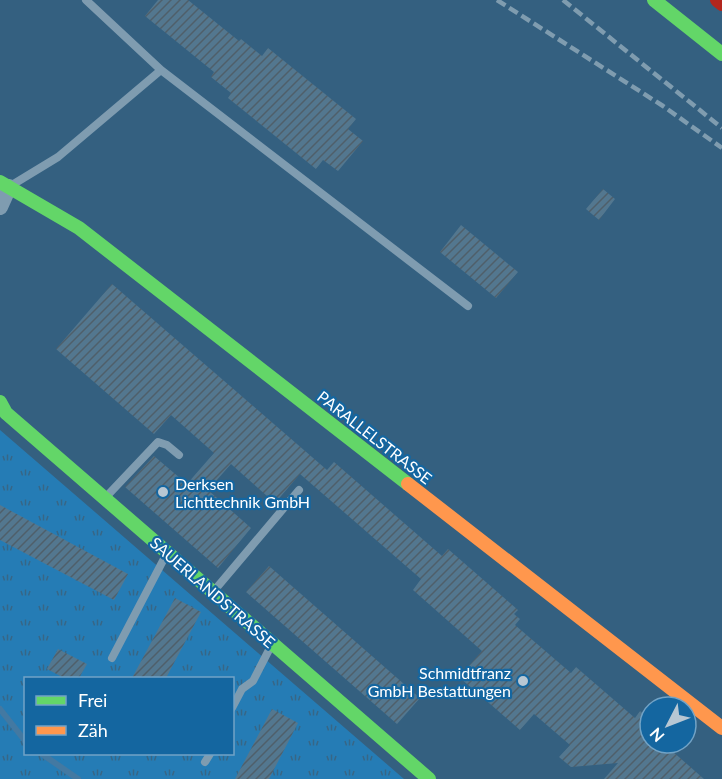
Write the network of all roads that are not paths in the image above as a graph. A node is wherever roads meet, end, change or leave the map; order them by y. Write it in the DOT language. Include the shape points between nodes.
graph roads {
  1 [pos="86,0"];
  2 [pos="654,0"];
  3 [pos="717,0"];
  4 [pos="722,4"];
  5 [pos="722,54"];
  6 [pos="161,70"];
  7 [pos="5,184"];
  8 [pos="0,207"];
  9 [pos="468,306"];
  10 [pos="2,411"];
  11 [pos="180,455"];
  12 [pos="299,489"];
  13 [pos="105,499"];
  14 [pos="167,552"];
  15 [pos="212,592"];
  16 [pos="272,644"];
  17 [pos="112,658"];
  18 [pos="234,704"];
  19 [pos="722,728"];
  20 [pos="209,755"];
  21 [pos="205,762"];
  22 [pos="429,779"];
  1 -- 6 [label="lane"];
  2 -- 5 [label="main road"];
  3 -- 4 [label="main road"];
  6 -- 7 [label="lane" via="58,157"];
  6 -- 9 [label="lane"];
  7 -- 8 [label="street"];
  7 -- 19 [label="main road, PARALLELSTRASSE" via="79,228"];
  10 -- 13 [label="main road, SAUERLANDSTRASSE"];
  11 -- 13 [label="lane" via="158,442"];
  12 -- 15 [label="lane"];
  13 -- 14 [label="main road, SAUERLANDSTRASSE"];
  14 -- 15 [label="main road, SAUERLANDSTRASSE"];
  14 -- 17 [label="lane"];
  15 -- 16 [label="main road, SAUERLANDSTRASSE"];
  16 -- 18 [label="lane" via="253,681"];
  16 -- 22 [label="main road, SAUERLANDSTRASSE"];
  20 -- 21 [label="lane"];
}
